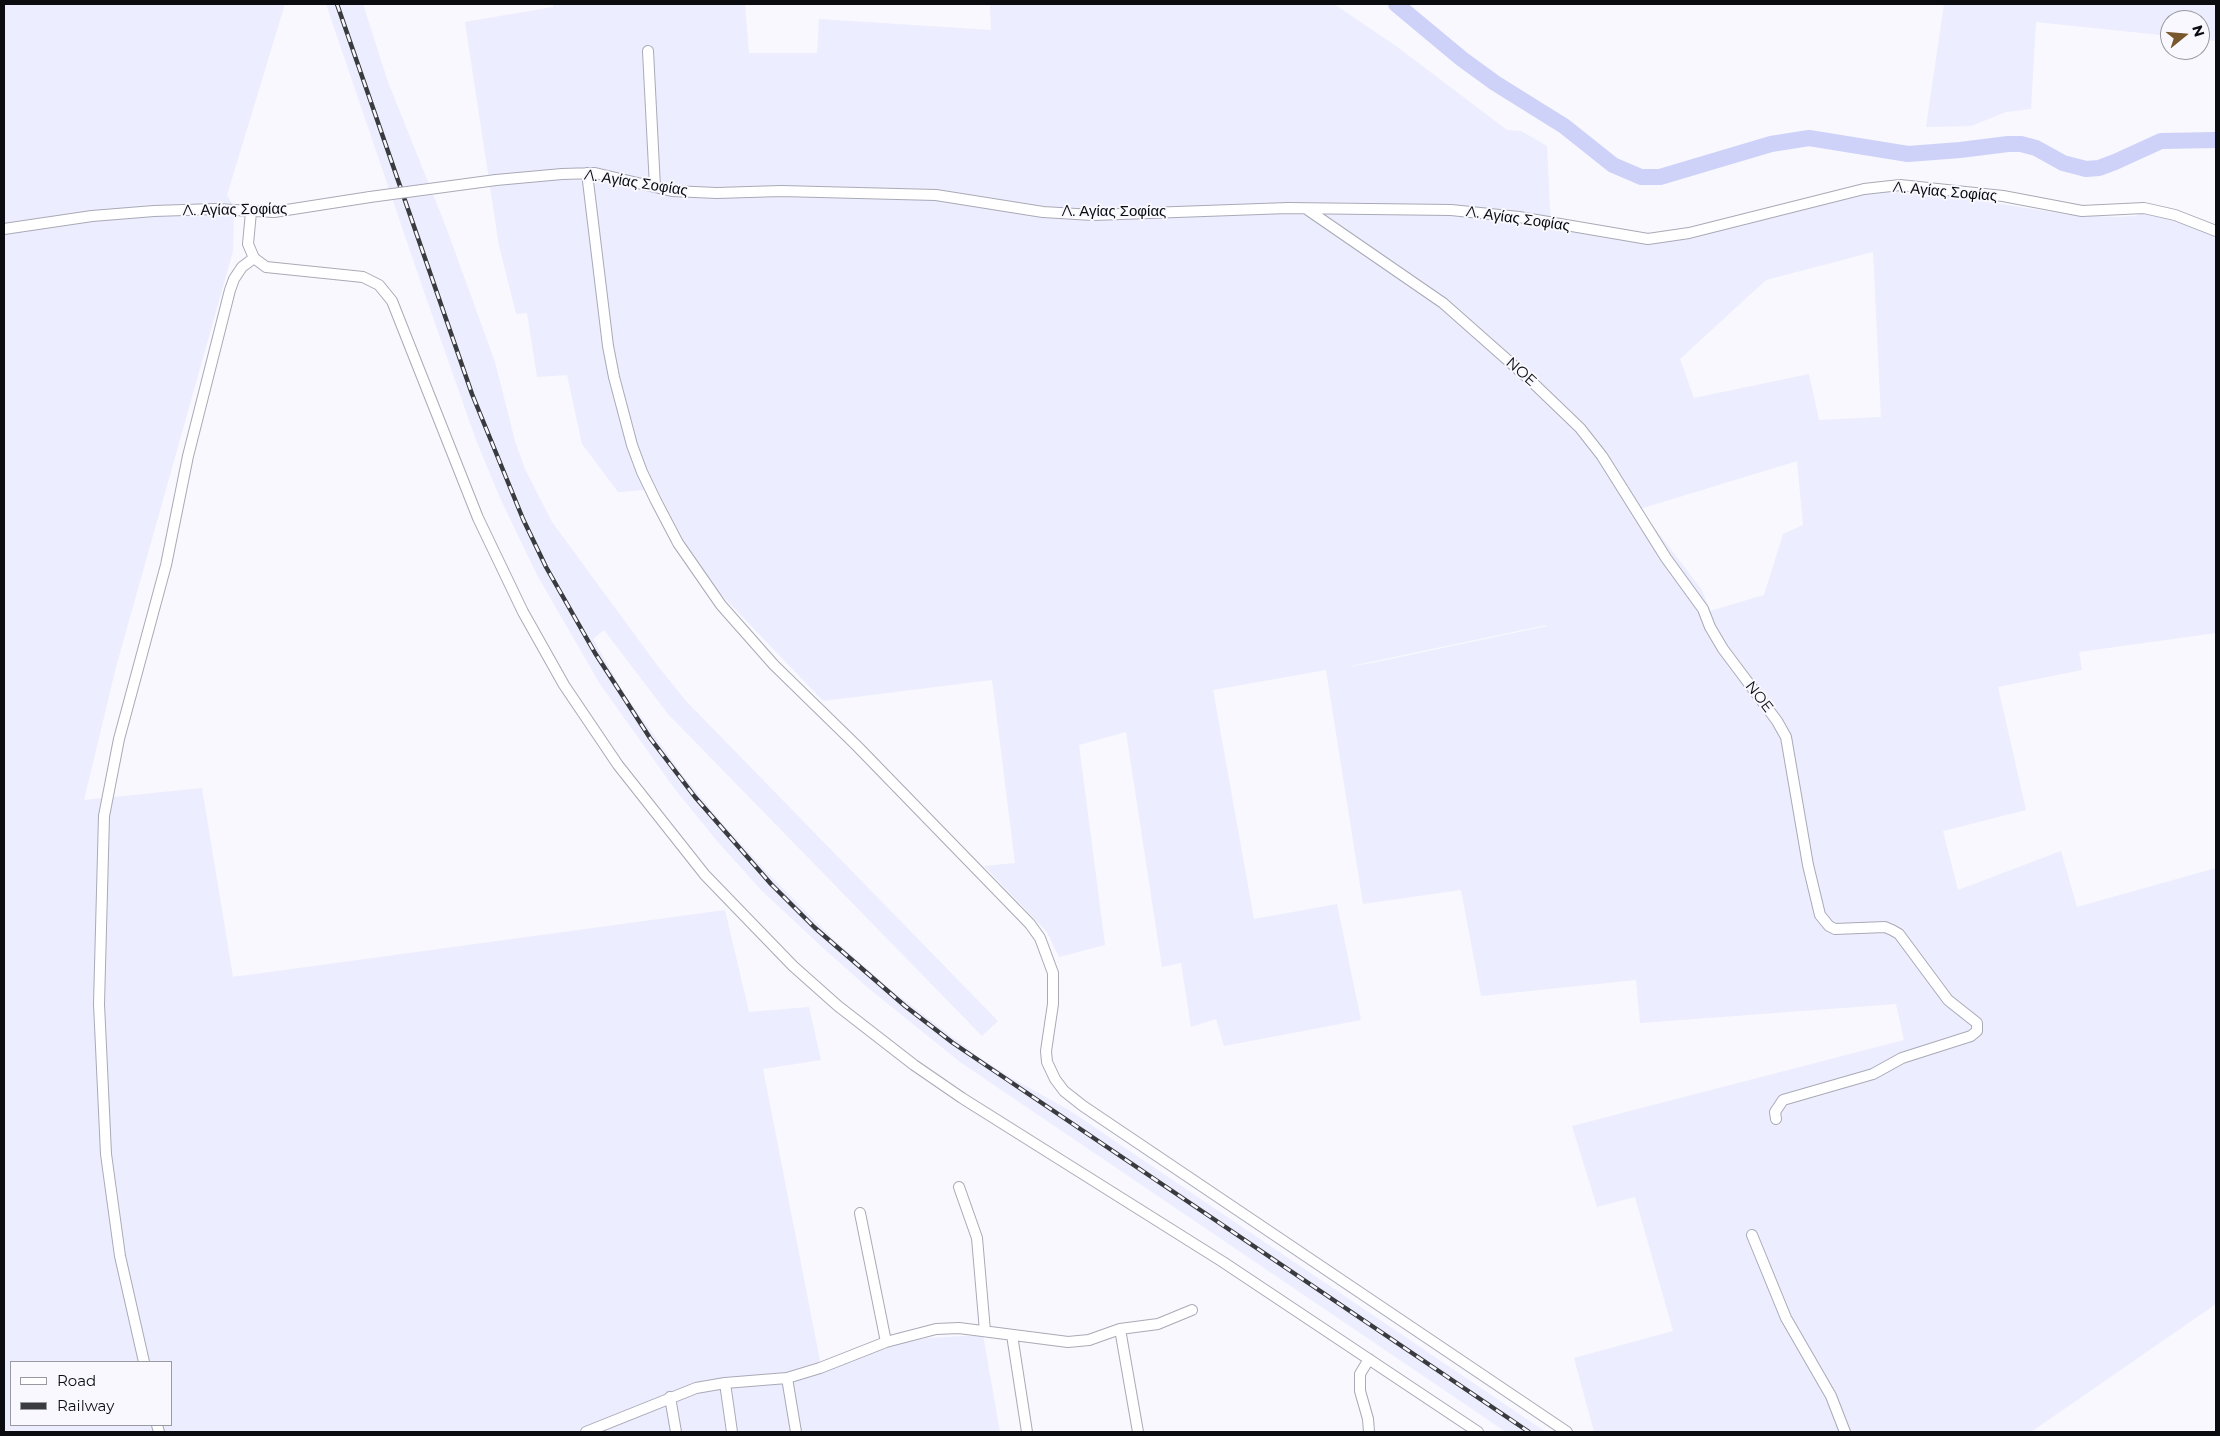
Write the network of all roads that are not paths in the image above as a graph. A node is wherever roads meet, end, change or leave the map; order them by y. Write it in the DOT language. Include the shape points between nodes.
graph roads {
  1 [pos="648,52"];
  2 [pos="587,173"];
  3 [pos="655,187"];
  4 [pos="1308,210"];
  5 [pos="251,212"];
  6 [pos="4,229"];
  7 [pos="2216,232"];
  8 [pos="254,258"];
  9 [pos="1776,1119"];
  10 [pos="959,1187"];
  11 [pos="860,1213"];
  12 [pos="1752,1235"];
  13 [pos="1192,1310"];
  14 [pos="1120,1329"];
  15 [pos="985,1331"];
  16 [pos="1012,1335"];
  17 [pos="886,1342"];
  18 [pos="1369,1359"];
  19 [pos="144,1361"];
  20 [pos="787,1378"];
  21 [pos="725,1383"];
  22 [pos="670,1398"];
  23 [pos="586,1432"];
  24 [pos="676,1432"];
  25 [pos="732,1432"];
  26 [pos="796,1432"];
  27 [pos="1027,1432"];
  28 [pos="1138,1432"];
  29 [pos="1369,1432"];
  30 [pos="1478,1432"];
  31 [pos="1567,1432"];
  32 [pos="1845,1432"];
  1 -- 3 [label="street"];
  2 -- 3 [label="street, Λ. Αγίας Σοφίας"];
  2 -- 5 [label="street, Λ. Αγίας Σοφίας, bridge" via="496,180 274,212"];
  2 -- 31 [label="street" via="614,377 642,472 656,501 700,577 726,611 781,672 864,753 1040,938 1053,972 1053,1004 1046,1051 1055,1080 1083,1106"];
  3 -- 4 [label="street, Λ. Αγίας Σοφίας" via="717,193 781,191 936,195 1043,212 1093,215"];
  4 -- 7 [label="street, Λ. Αγίας Σοφίας" via="1452,210 1648,239 1689,233 1864,189 1900,185 2003,196 2082,211 2144,208 2176,215"];
  4 -- 9 [label="street, NOE" via="1443,303 1580,428 1703,608 1723,649 1777,720 1786,737 1820,915 1829,926 1836,928 1885,927 1899,934 1948,1000 1977,1023 1977,1031 1971,1036 1902,1058 1873,1074 1783,1100 1775,1112"];
  5 -- 6 [label="street, Λ. Αγίας Σοφίας" via="215,209 110,214"];
  5 -- 8 [label="street" via="248,244"];
  8 -- 18 [label="street" via="266,267 363,277 379,285 392,301 478,518 523,612 564,685 618,765 705,875 793,966 838,1006 962,1098 1218,1259"];
  8 -- 19 [label="street" via="242,267 230,290 188,456 166,565 119,739 104,816 99,1004 106,1154 120,1256"];
  10 -- 15 [label="street" via="977,1238"];
  11 -- 17 [label="street"];
  12 -- 32 [label="street" via="1786,1318 1830,1396"];
  13 -- 14 [label="street" via="1158,1324"];
  14 -- 16 [label="street" via="1089,1340 1068,1342"];
  14 -- 28 [label="street"];
  15 -- 16 [label="street"];
  15 -- 17 [label="street" via="936,1329"];
  16 -- 27 [label="street"];
  17 -- 20 [label="street"];
  18 -- 29 [label="street" via="1360,1374 1360,1391"];
  18 -- 30 [label="street"];
  20 -- 21 [label="street"];
  20 -- 26 [label="street"];
  21 -- 22 [label="street" via="696,1388"];
  21 -- 25 [label="street"];
  22 -- 23 [label="street"];
  22 -- 24 [label="street"];
}
